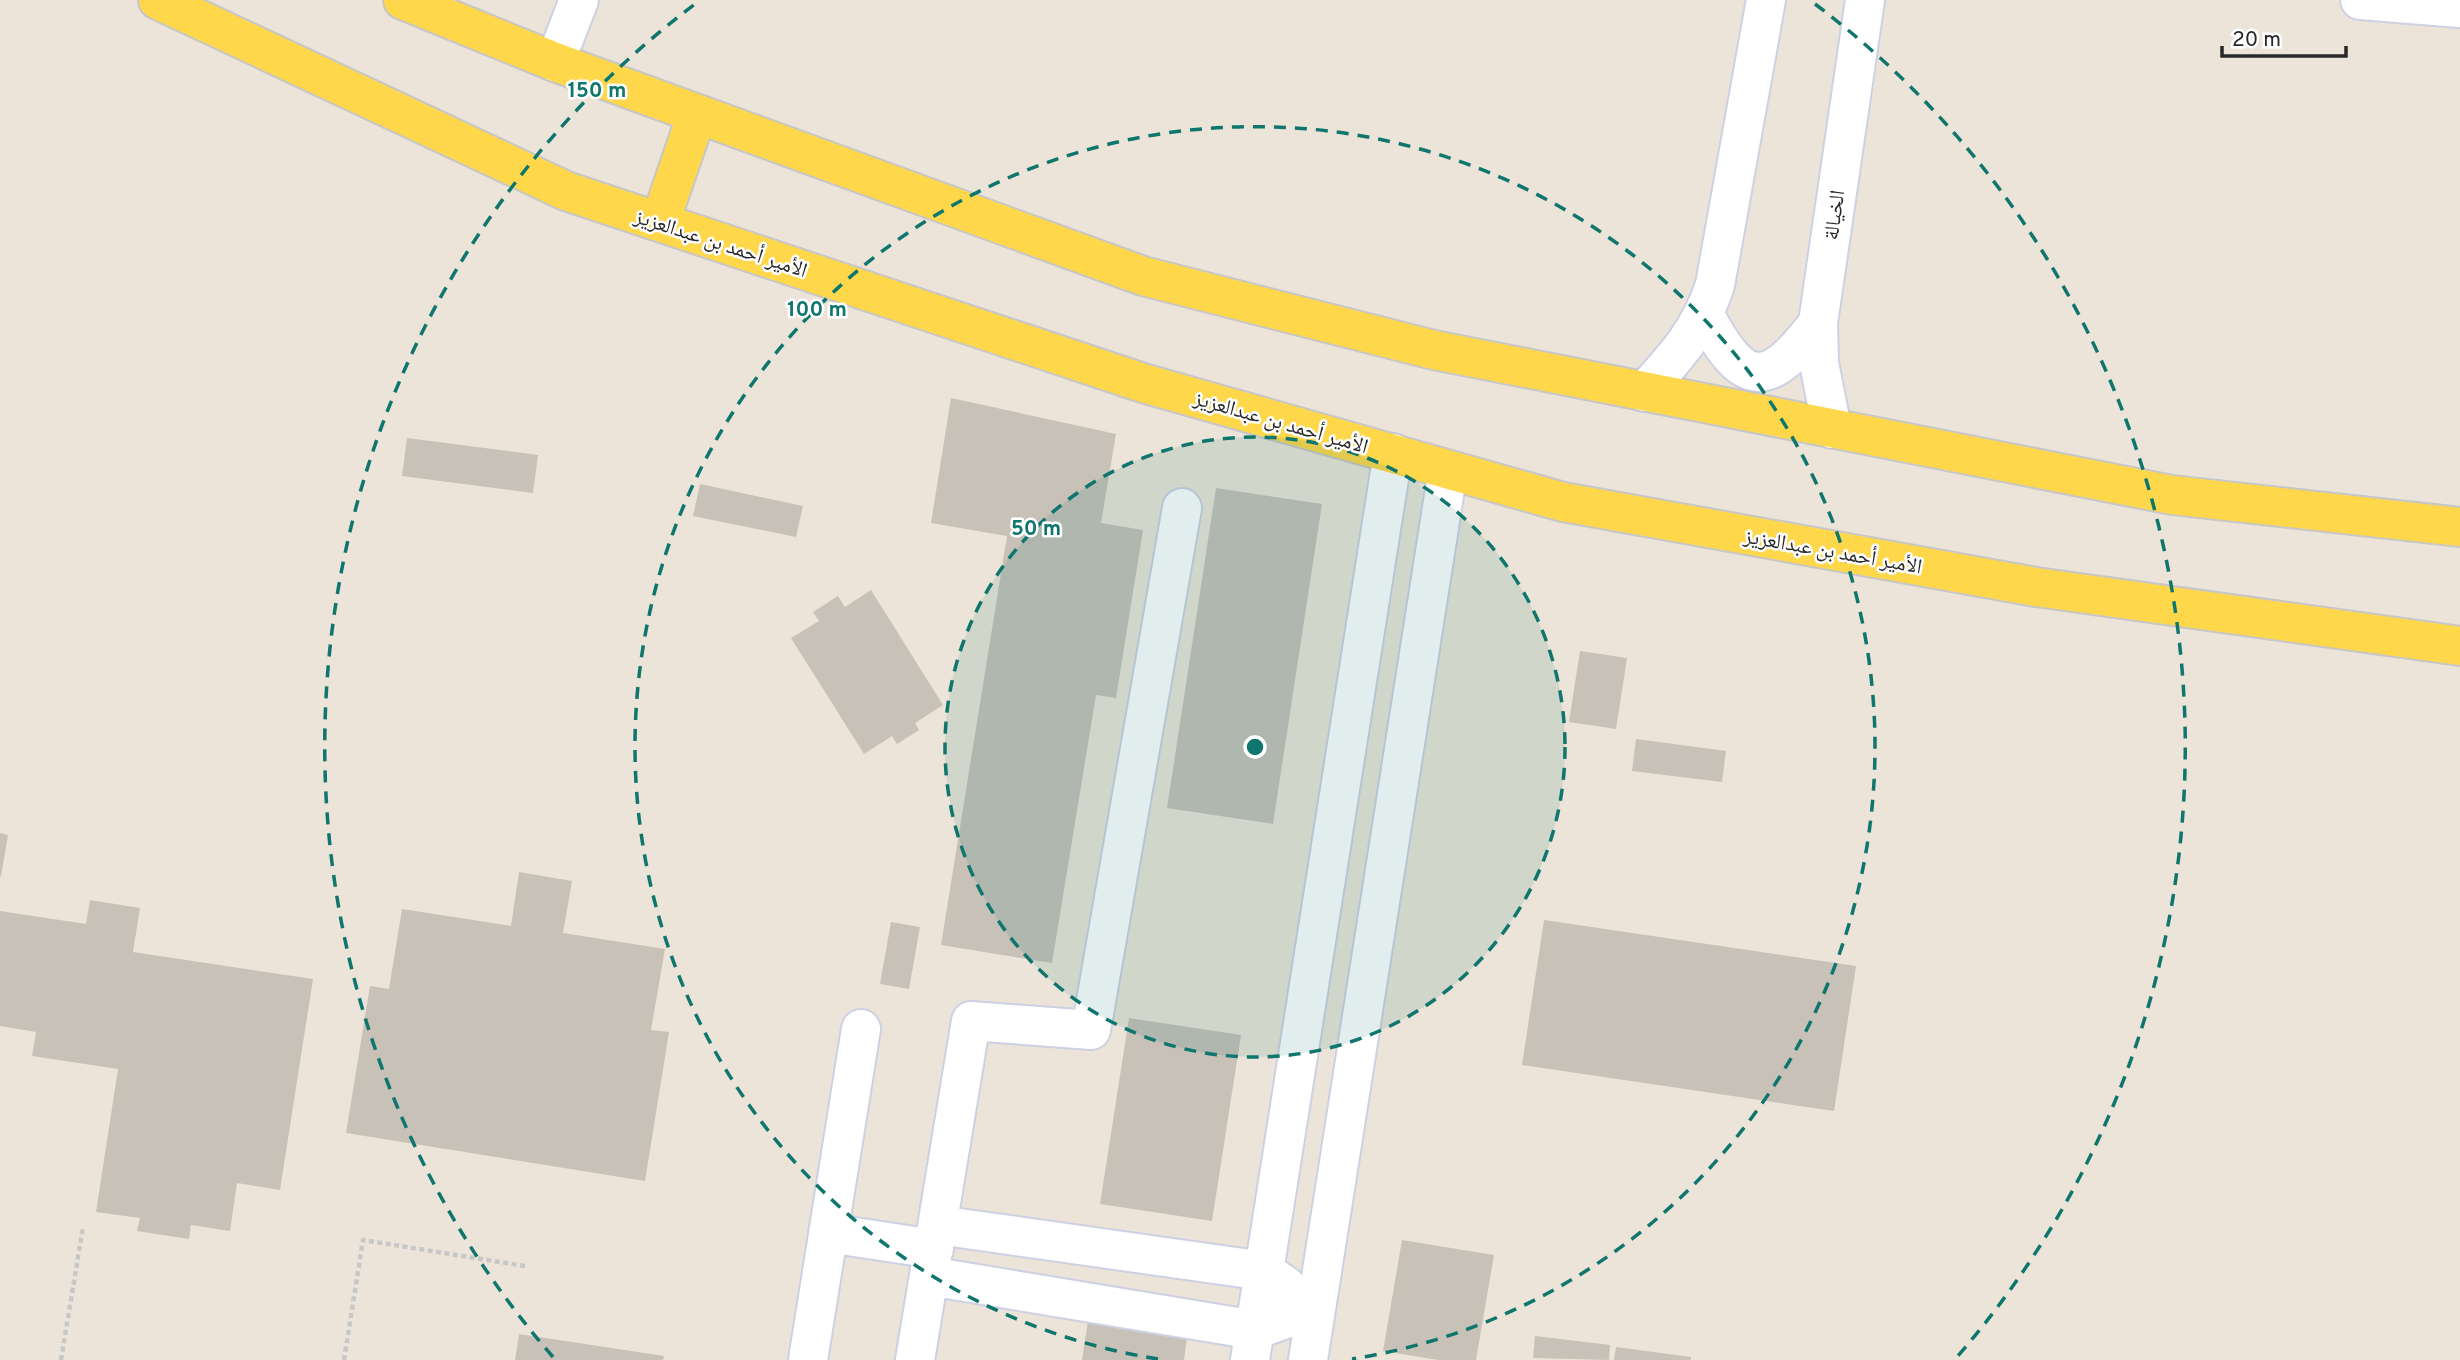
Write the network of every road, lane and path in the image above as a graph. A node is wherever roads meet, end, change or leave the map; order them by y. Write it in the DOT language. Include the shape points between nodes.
graph roads {
  1 [pos="159,0"];
  2 [pos="403,0"];
  3 [pos="579,0"];
  4 [pos="1766,0"];
  5 [pos="1865,0"];
  6 [pos="2368,1"];
  7 [pos="2460,8"];
  8 [pos="555,62"];
  9 [pos="696,114"];
  10 [pos="660,222"];
  11 [pos="1705,315"];
  12 [pos="1818,323"];
  13 [pos="1644,392"];
  14 [pos="1832,429"];
  15 [pos="1393,453"];
  16 [pos="1448,470"];
  17 [pos="1182,508"];
  18 [pos="2460,527"];
  19 [pos="2460,646"];
  20 [pos="861,1029"];
  21 [pos="83,1227"];
  22 [pos="828,1233"];
  23 [pos="934,1250"];
  24 [pos="525,1266"];
  25 [pos="1264,1270"];
  26 [pos="1316,1308"];
  27 [pos="1253,1345"];
  28 [pos="61,1360"];
  29 [pos="344,1360"];
  30 [pos="808,1360"];
  31 [pos="915,1360"];
  32 [pos="1308,1360"];
  1 -- 10 [label="main road, الأمير أحمد بن عبدالعزيز" via="566,191"];
  2 -- 8 [label="main road"];
  3 -- 8 [label="street"];
  4 -- 11 [label="street" via="1715,285"];
  5 -- 12 [label="street, الخيالة"];
  6 -- 7 [label="street"];
  8 -- 9 [label="main road"];
  9 -- 10 [label="main road"];
  9 -- 13 [label="main road" via="1143,276 1434,350"];
  10 -- 15 [label="main road, الأمير أحمد بن عبدالعزيز" via="1143,383"];
  11 -- 12 [label="street" via="1731,357 1746,370 1765,372 1793,356"];
  11 -- 13 [label="street" via="1690,340"];
  12 -- 14 [label="street, الخيالة" via="1819,363"];
  13 -- 14 [label="main road"];
  14 -- 18 [label="main road" via="2172,495"];
  15 -- 16 [label="main road, الأمير أحمد بن عبدالعزيز"];
  15 -- 25 [label="street"];
  16 -- 19 [label="main road, الأمير أحمد بن عبدالعزيز" via="1563,502 2036,587"];
  16 -- 26 [label="street"];
  17 -- 23 [label="street" via="1091,1030 971,1021"];
  20 -- 22 [label="street"];
  21 -- 28 [label="path"];
  22 -- 23 [label="street"];
  22 -- 30 [label="street"];
  23 -- 25 [label="street"];
  23 -- 27 [label="street"];
  23 -- 31 [label="street"];
  24 -- 29 [label="path" via="363,1240"];
  25 -- 26 [label="street"];
  25 -- 27 [label="street"];
  26 -- 27 [label="street"];
  26 -- 32 [label="street"];
}
